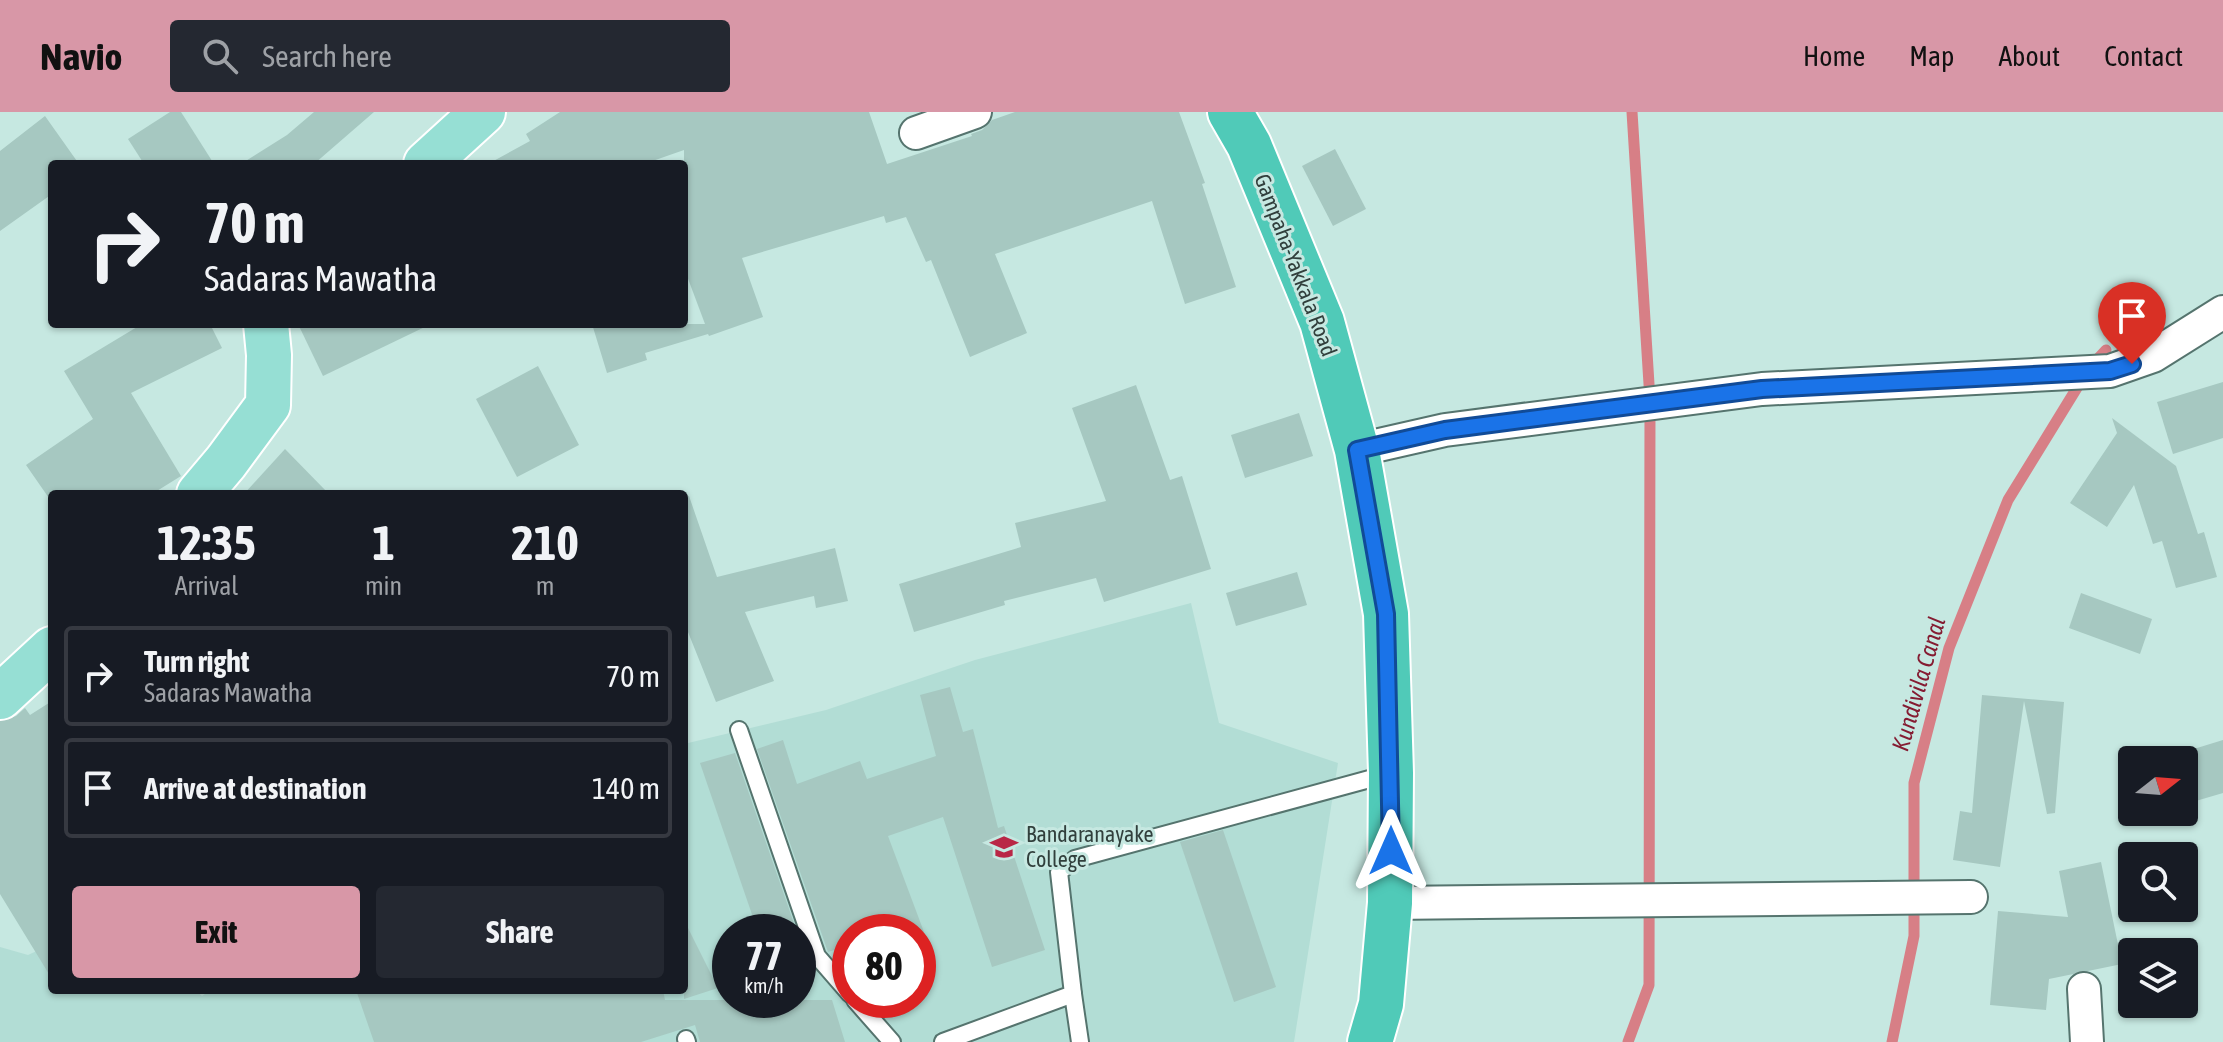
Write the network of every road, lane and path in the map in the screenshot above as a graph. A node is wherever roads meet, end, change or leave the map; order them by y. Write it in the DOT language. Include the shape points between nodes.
graph roads {
  1 [pos="483,112"];
  2 [pos="975,112"];
  3 [pos="1230,112"];
  4 [pos="916,133"];
  5 [pos="430,160"];
  6 [pos="2223,312"];
  7 [pos="266,328"];
  8 [pos="1357,450"];
  9 [pos="202,490"];
  10 [pos="48,653"];
  11 [pos="0,697"];
  12 [pos="739,730"];
  13 [pos="1391,773"];
  14 [pos="1971,897"];
  15 [pos="1390,903"];
  16 [pos="832,973"];
  17 [pos="2084,989"];
  18 [pos="1073,994"];
  19 [pos="871,1018"];
  20 [pos="892,1042"];
  21 [pos="943,1042"];
  22 [pos="1080,1042"];
  23 [pos="1370,1042"];
  24 [pos="2087,1042"];
  1 -- 5 [label="main road"];
  2 -- 4 [label="street"];
  3 -- 8 [label="highway, Gampaha-Yakkala Road" via="1249,145 1322,322"];
  6 -- 8 [label="street" via="2153,356 2110,371 1762,389 1445,430"];
  7 -- 9 [label="main road" via="268,405"];
  8 -- 13 [label="highway, Gampaha-Yakkala Road" via="1386,614"];
  10 -- 11 [label="main road"];
  12 -- 16 [label="lane" via="817,956"];
  13 -- 15 [label="highway, Gampaha-Yakkala Road"];
  13 -- 18 [label="lane" via="1075,859 1059,872"];
  14 -- 15 [label="street"];
  15 -- 23 [label="highway, Gampaha-Yakkala Road" via="1381,1004"];
  17 -- 24 [label="street"];
  18 -- 21 [label="lane"];
  18 -- 22 [label="lane"];
  19 -- 20 [label="lane"];
}
